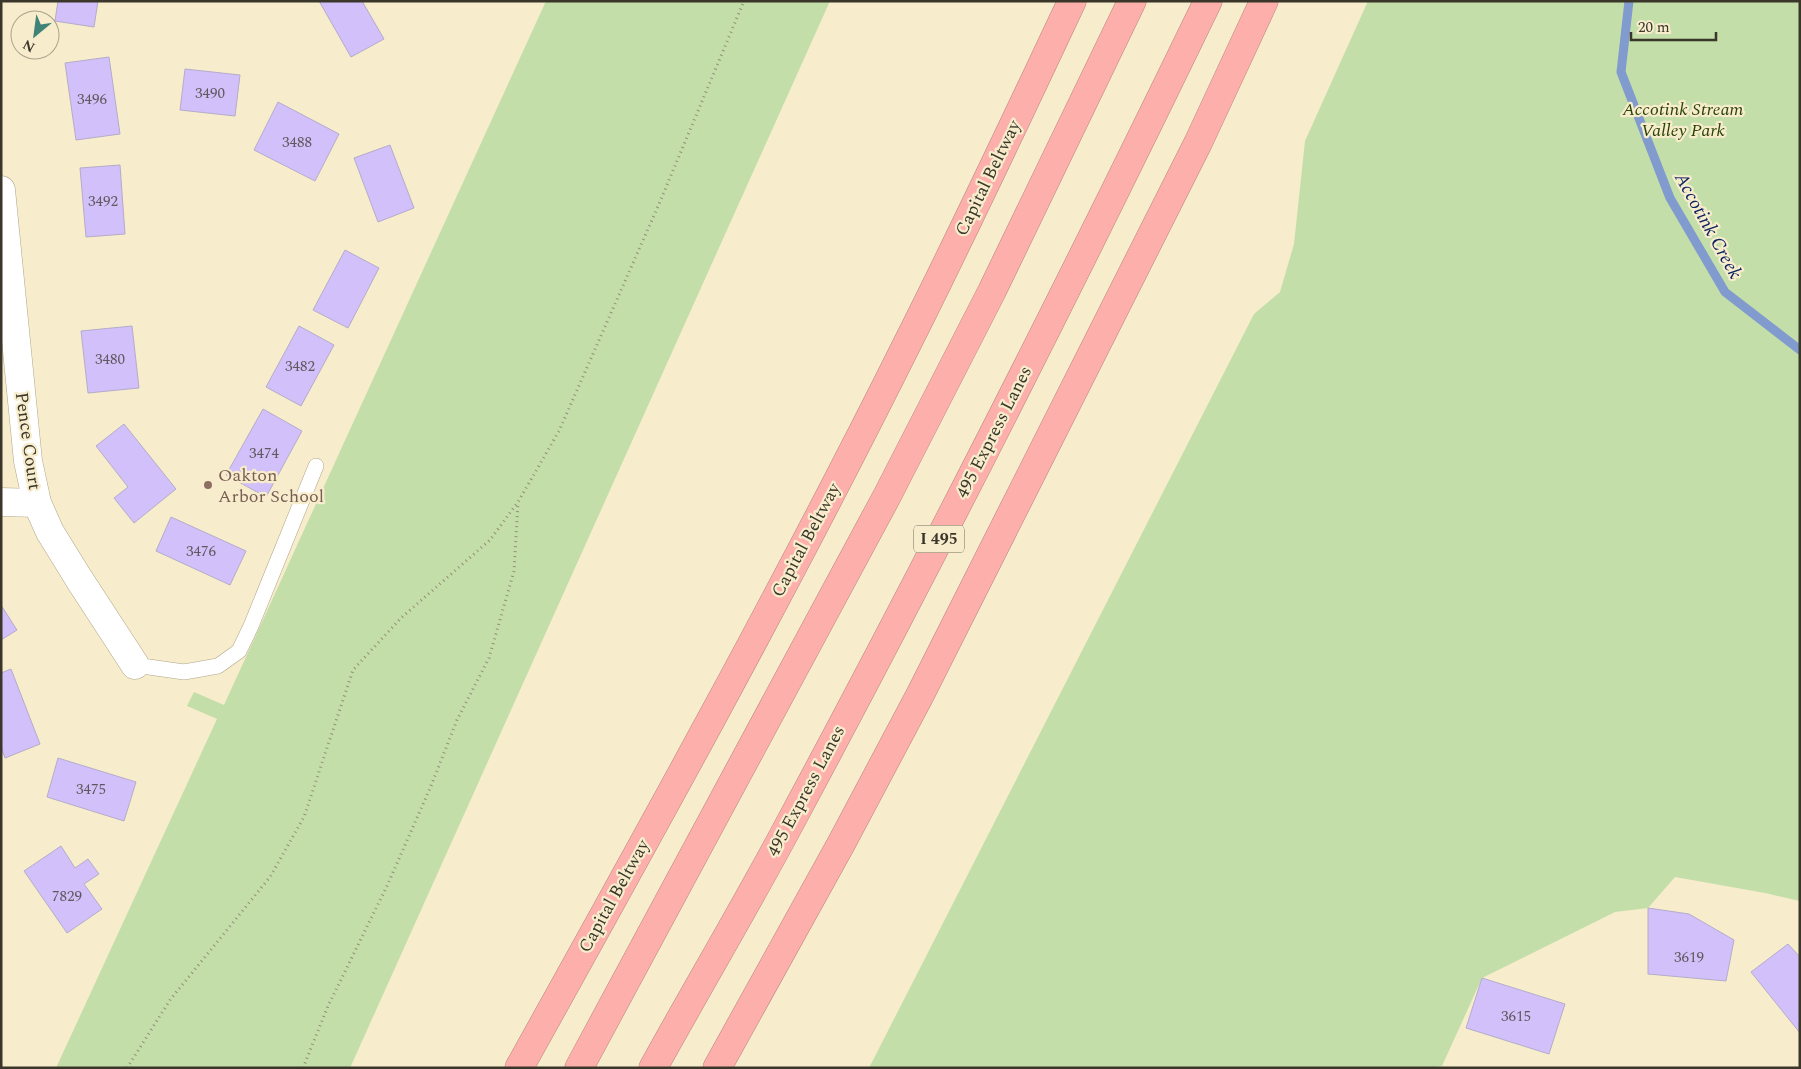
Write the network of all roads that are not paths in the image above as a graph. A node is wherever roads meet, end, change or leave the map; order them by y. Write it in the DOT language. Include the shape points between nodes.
graph roads {
  1 [pos="1072,1"];
  2 [pos="1132,1"];
  3 [pos="1208,1"];
  4 [pos="1264,1"];
  5 [pos="1,190"];
  6 [pos="316,466"];
  7 [pos="1,502"];
  8 [pos="37,503"];
  9 [pos="135,665"];
  10 [pos="519,1068"];
  11 [pos="579,1068"];
  12 [pos="653,1068"];
  13 [pos="717,1068"];
  1 -- 10 [label="highway, Capital Beltway" via="906,346 783,584"];
  2 -- 11 [label="highway" via="992,291 887,496"];
  3 -- 12 [label="highway, 495 Express Lanes / I 495" via="1049,326 903,609 782,837"];
  4 -- 13 [label="highway, I 495" via="1198,143 920,695"];
  5 -- 8 [label="street, Pence Court" via="28,461"];
  6 -- 9 [label="lane" via="239,651 218,666 184,672"];
  7 -- 8 [label="street"];
  8 -- 9 [label="street, Pence Court" via="50,532"];
}
